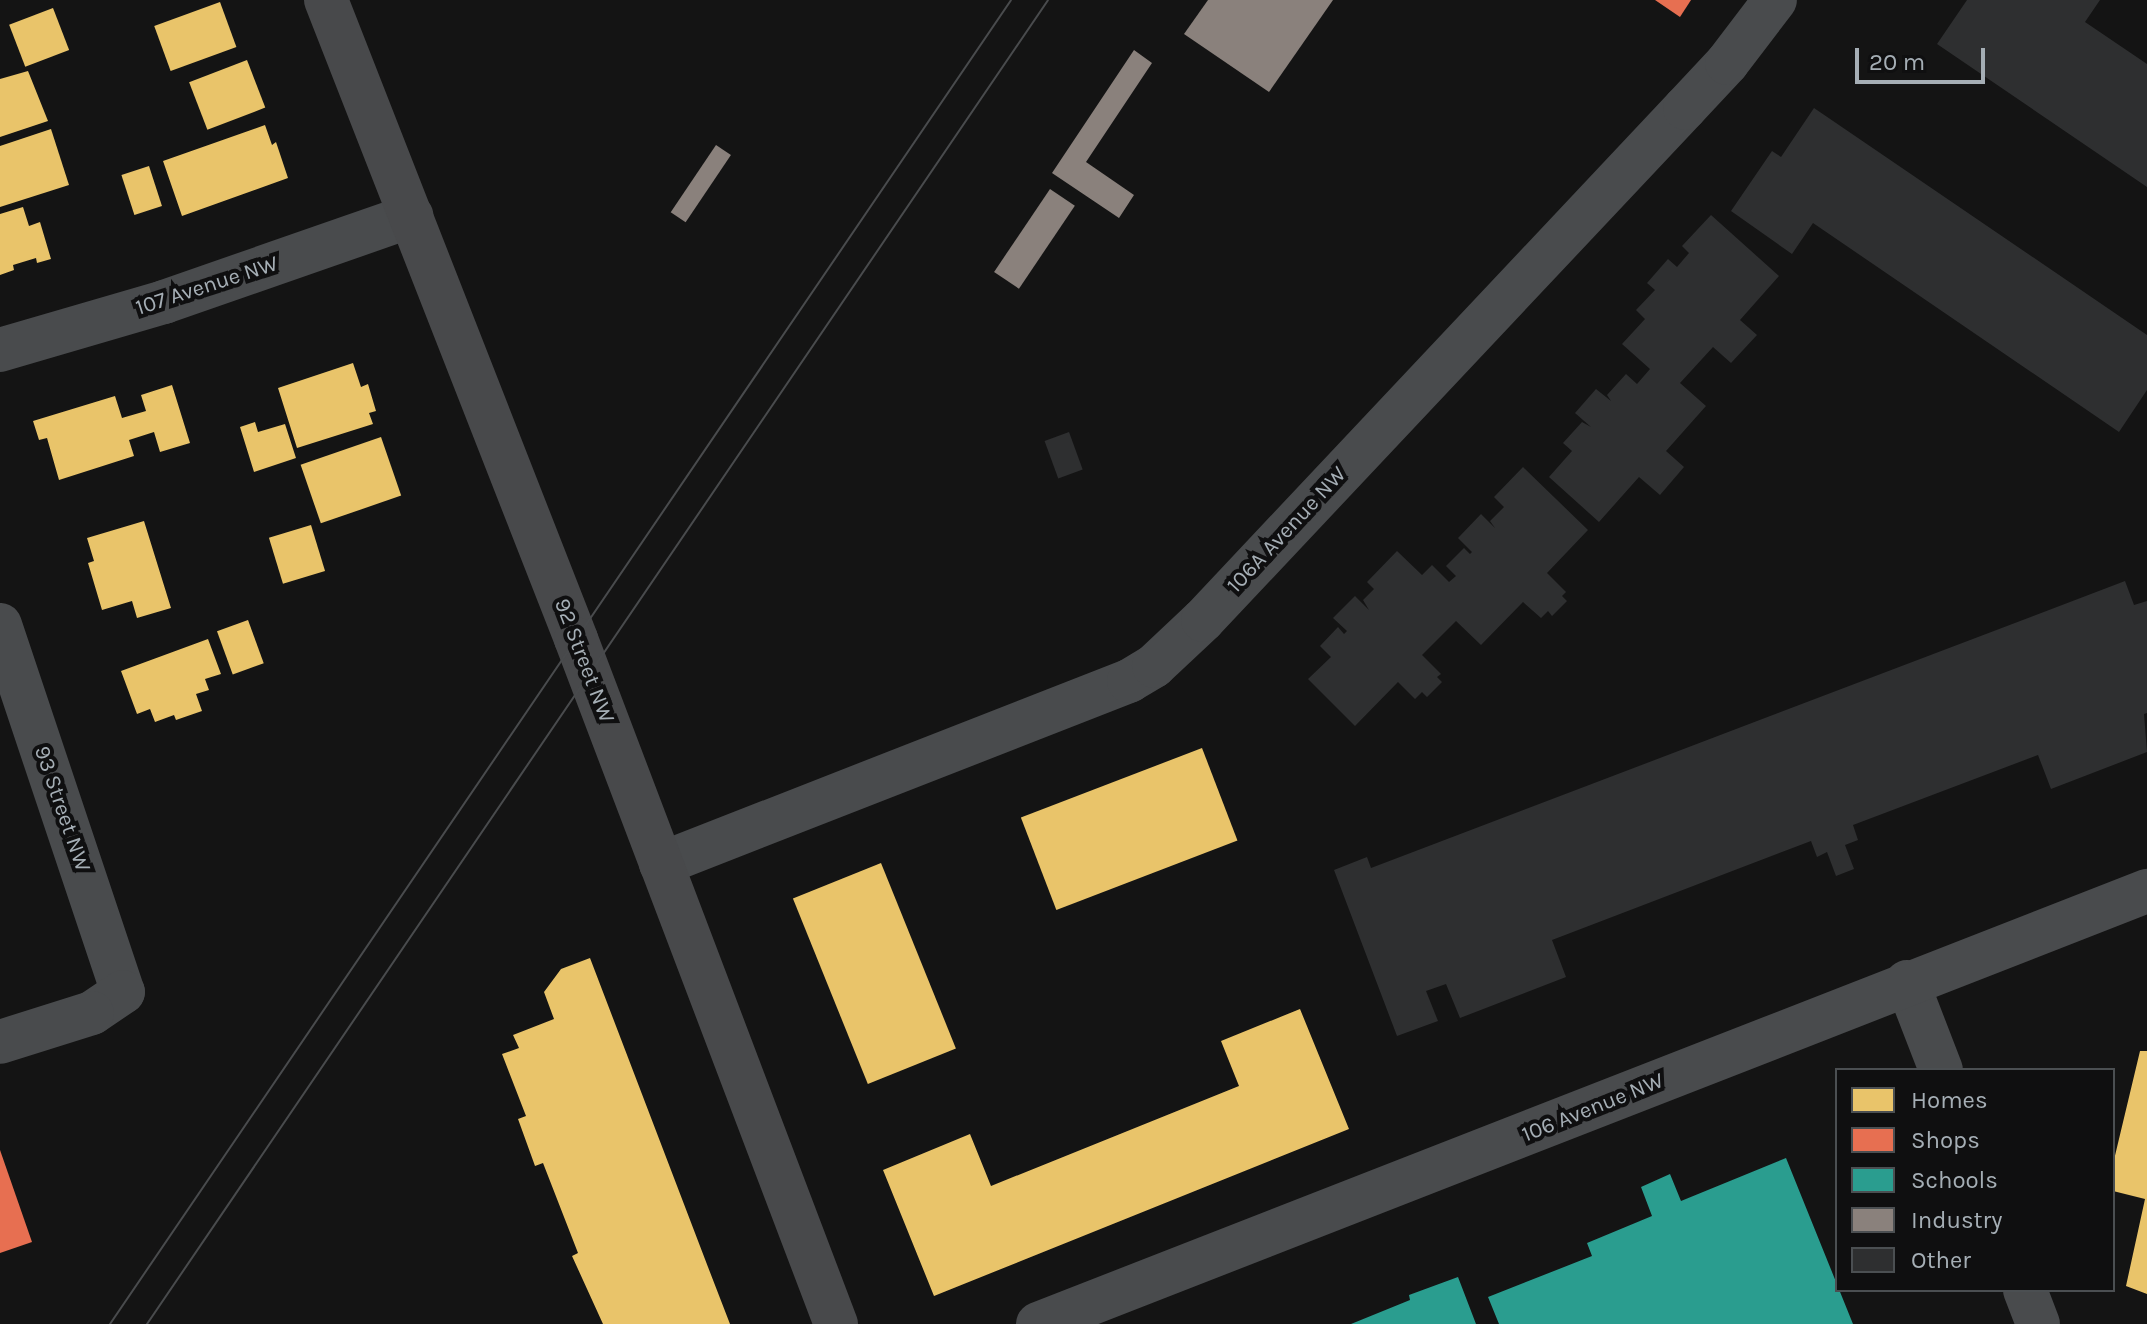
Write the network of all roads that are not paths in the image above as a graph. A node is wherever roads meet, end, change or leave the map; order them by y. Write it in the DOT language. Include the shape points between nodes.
graph roads {
  1 [pos="326,0"];
  2 [pos="1775,0"];
  3 [pos="411,216"];
  4 [pos="0,350"];
  5 [pos="0,625"];
  6 [pos="661,864"];
  7 [pos="2147,891"];
  8 [pos="1907,982"];
  9 [pos="0,1042"];
  10 [pos="1940,1068"];
  11 [pos="2026,1292"];
  12 [pos="836,1324"];
  13 [pos="1038,1324"];
  14 [pos="2038,1324"];
  1 -- 3 [label="street, 92 Street NW"];
  2 -- 6 [label="street, 106A Avenue NW" via="1727,63 1154,666 1129,681"];
  3 -- 4 [label="street, 107 Avenue NW" via="164,302"];
  3 -- 6 [label="street, 92 Street NW"];
  5 -- 9 [label="street, 93 Street NW" via="123,992 92,1013"];
  6 -- 12 [label="street, 92 Street NW"];
  7 -- 8 [label="street, 106 Avenue NW"];
  8 -- 10 [label="street"];
  8 -- 13 [label="street, 106 Avenue NW"];
  11 -- 14 [label="street"];
}
